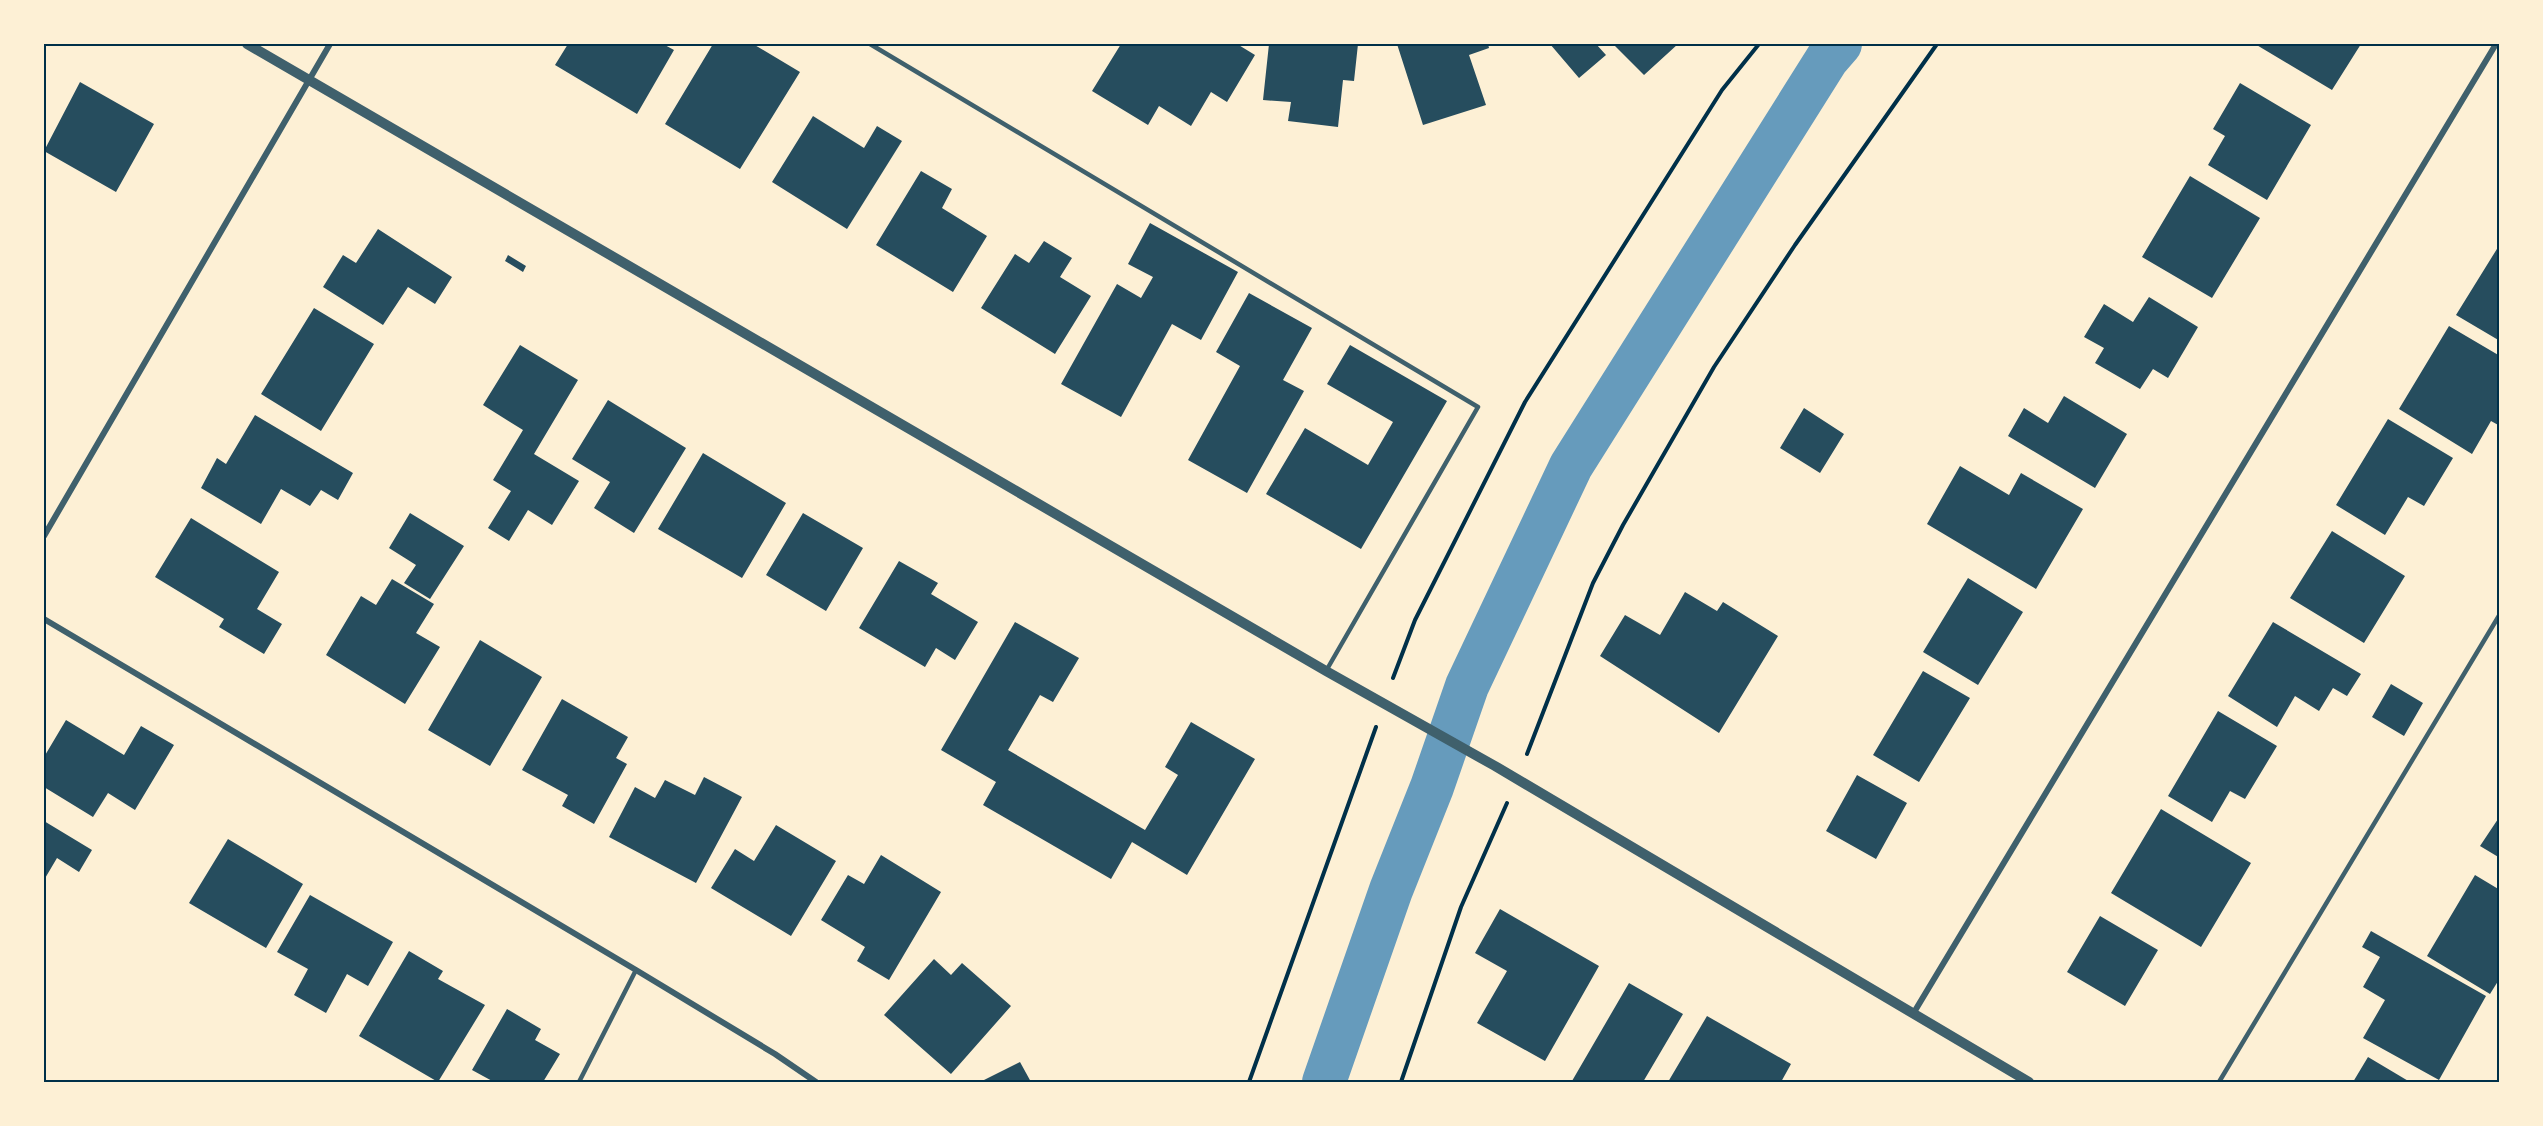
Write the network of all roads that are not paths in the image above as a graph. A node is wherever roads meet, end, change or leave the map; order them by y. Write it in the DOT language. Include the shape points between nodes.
graph roads {
  1 [pos="247,44"];
  2 [pos="330,44"];
  3 [pos="870,44"];
  4 [pos="2496,44"];
  5 [pos="309,80"];
  6 [pos="44,536"];
  7 [pos="2499,614"];
  8 [pos="44,619"];
  9 [pos="1326,671"];
  10 [pos="636,970"];
  11 [pos="1913,1014"];
  12 [pos="579,1083"];
  13 [pos="816,1083"];
  14 [pos="2029,1083"];
  15 [pos="2219,1083"];
  1 -- 5 [label="street"];
  2 -- 5 [label="street"];
  3 -- 9 [label="lane" via="1479,407"];
  4 -- 11 [label="street"];
  5 -- 6 [label="street"];
  5 -- 9 [label="street"];
  7 -- 15 [label="lane"];
  8 -- 10 [label="street"];
  9 -- 11 [label="street" via="1495,766"];
  10 -- 12 [label="lane"];
  10 -- 13 [label="street"];
  11 -- 14 [label="street"];
}
